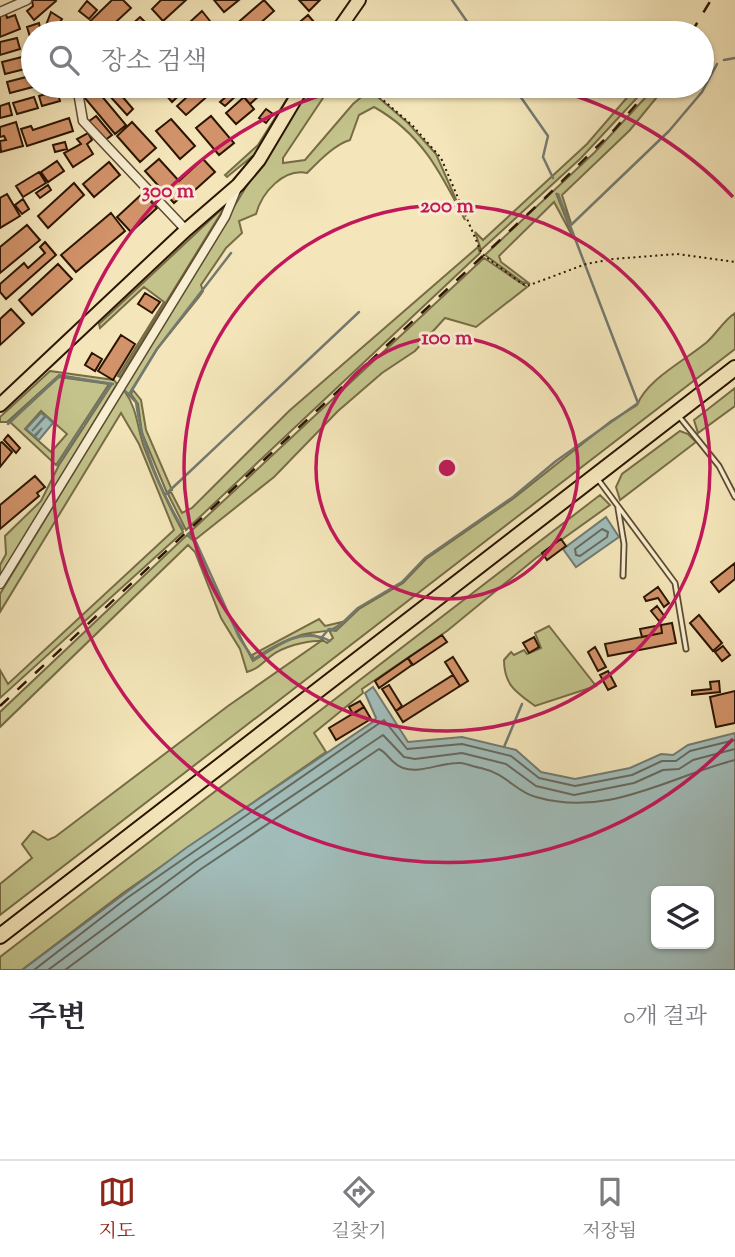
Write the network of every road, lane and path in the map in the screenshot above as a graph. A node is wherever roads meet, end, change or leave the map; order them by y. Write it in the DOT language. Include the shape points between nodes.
graph roads {
  1 [pos="27,0"];
  2 [pos="359,0"];
  3 [pos="0,12"];
  4 [pos="344,21"];
  5 [pos="79,98"];
  6 [pos="296,98"];
  7 [pos="380,98"];
  8 [pos="238,186"];
  9 [pos="186,230"];
  10 [pos="735,262"];
  11 [pos="735,368"];
  12 [pos="1,403"];
  13 [pos="676,414"];
  14 [pos="596,477"];
  15 [pos="735,497"];
  16 [pos="617,506"];
  17 [pos="622,576"];
  18 [pos="0,584"];
  19 [pos="686,649"];
  20 [pos="0,936"];
  1 -- 3 [label="street"];
  2 -- 4 [label="main road"];
  5 -- 9 [label="street" via="83,121"];
  6 -- 8 [label="main road"];
  7 -- 10 [label="path" via="441,158 482,254 521,284 527,286 586,264 663,254"];
  8 -- 9 [label="main road"];
  8 -- 18 [label="street" via="225,218"];
  9 -- 12 [label="main road"];
  11 -- 13 [label="highway"];
  13 -- 14 [label="highway"];
  13 -- 15 [label="lane" via="719,466"];
  14 -- 16 [label="lane"];
  14 -- 20 [label="highway"];
  16 -- 17 [label="lane" via="624,544"];
  16 -- 19 [label="lane" via="676,583"];
}
